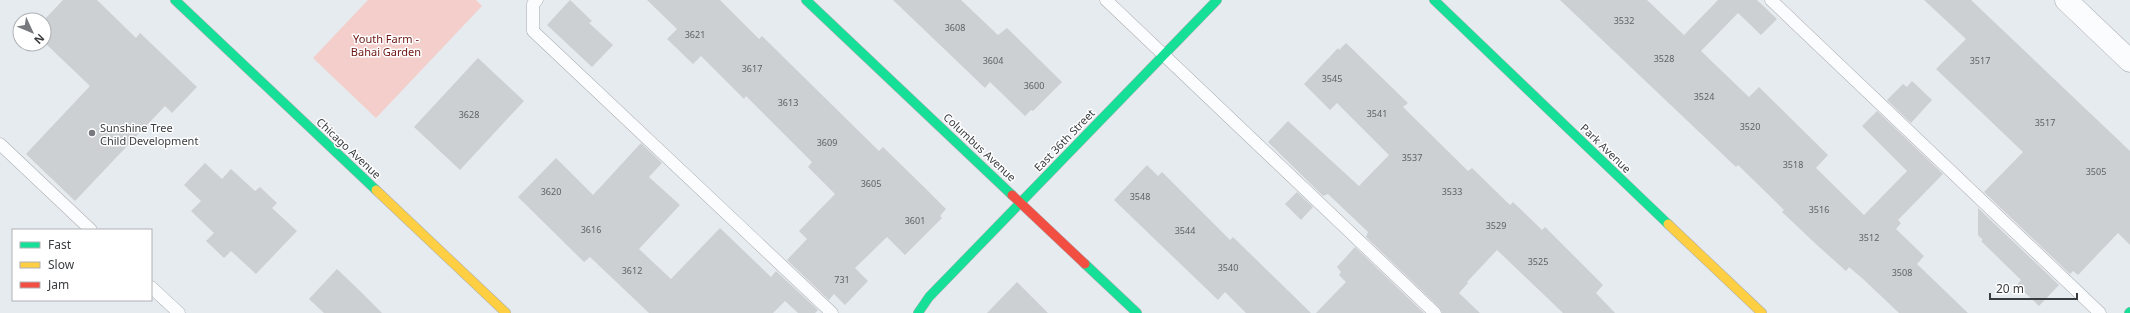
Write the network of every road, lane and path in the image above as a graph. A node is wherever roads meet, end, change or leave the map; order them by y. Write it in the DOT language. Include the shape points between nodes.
graph roads {
  1 [pos="175,0"];
  2 [pos="537,0"];
  3 [pos="806,0"];
  4 [pos="1106,0"];
  5 [pos="1217,0"];
  6 [pos="1434,0"];
  7 [pos="1771,0"];
  8 [pos="2066,0"];
  9 [pos="1163,55"];
  10 [pos="2130,61"];
  11 [pos="0,144"];
  12 [pos="1021,202"];
  13 [pos="90,229"];
  14 [pos="152,288"];
  15 [pos="929,297"];
  16 [pos="179,313"];
  17 [pos="506,313"];
  18 [pos="832,313"];
  19 [pos="908,313"];
  20 [pos="918,313"];
  21 [pos="1137,313"];
  22 [pos="1435,313"];
  23 [pos="1762,313"];
  24 [pos="2100,313"];
  1 -- 17 [label="street, Chicago Avenue"];
  2 -- 18 [label="lane" via="534,4 533,31"];
  3 -- 12 [label="street, Columbus Avenue"];
  4 -- 9 [label="lane"];
  5 -- 9 [label="street, East 36th Street"];
  6 -- 23 [label="street, Park Avenue"];
  7 -- 24 [label="lane"];
  8 -- 10 [label="street"];
  9 -- 12 [label="street, East 36th Street"];
  9 -- 22 [label="lane"];
  11 -- 13 [label="lane"];
  12 -- 15 [label="street, East 36th Street"];
  12 -- 21 [label="street, Columbus Avenue"];
  14 -- 16 [label="lane"];
  15 -- 19 [label="street, East 36th Street"];
  15 -- 20 [label="street, East 36th Street"];
}
